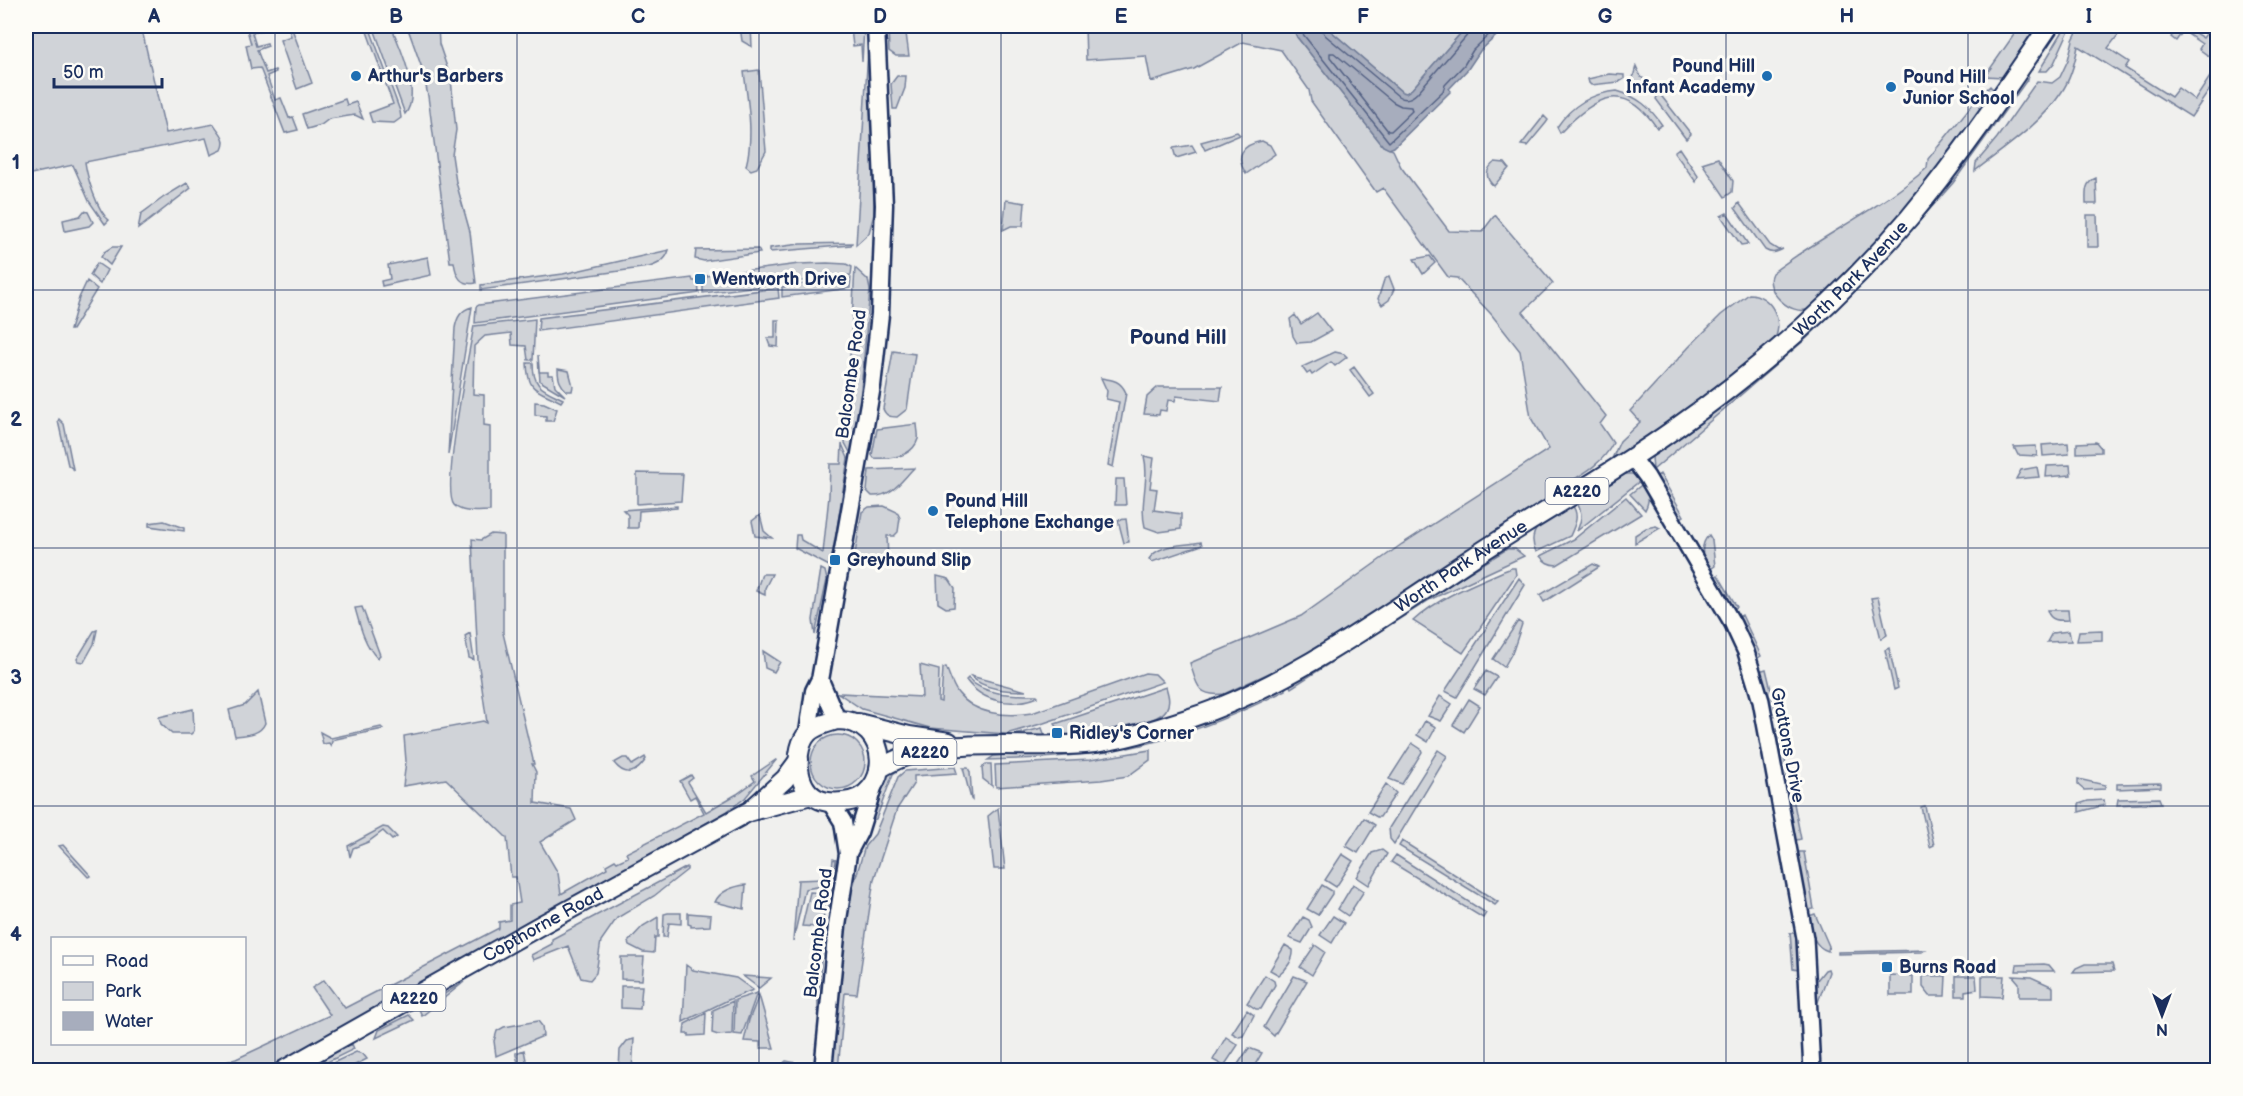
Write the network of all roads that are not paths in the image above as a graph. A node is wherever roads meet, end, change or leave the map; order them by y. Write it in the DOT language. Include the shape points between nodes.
graph roads {
  1 [pos="876,26"];
  2 [pos="2049,26"];
  3 [pos="1632,457"];
  4 [pos="820,679"];
  5 [pos="837,720"];
  6 [pos="857,723"];
  7 [pos="808,733"];
  8 [pos="974,746"];
  9 [pos="799,760"];
  10 [pos="877,777"];
  11 [pos="811,795"];
  12 [pos="831,803"];
  13 [pos="748,812"];
  14 [pos="848,854"];
  15 [pos="284,1071"];
  16 [pos="823,1071"];
  17 [pos="1812,1071"];
  1 -- 4 [label="main road, Balcombe Road" via="884,205 880,314 872,386"];
  2 -- 3 [label="main road, Worth Park Avenue / A2220" via="1947,170 1851,280 1719,396"];
  3 -- 8 [label="main road, Worth Park Avenue / A2220" via="1270,684 1192,718 1090,744"];
  3 -- 17 [label="street, Grattons Drive" via="1733,624 1755,680 1805,938"];
  4 -- 5 [label="main road"];
  4 -- 7 [label="main road, Balcombe Road" via="814,692"];
  5 -- 6 [label="main road"];
  5 -- 7 [label="main road"];
  6 -- 8 [label="main road"];
  6 -- 10 [label="main road" via="868,730 876,743 880,756"];
  7 -- 9 [label="main road"];
  8 -- 10 [label="main road, Worth Park Avenue / A2220" via="918,753 892,761"];
  9 -- 11 [label="main road" via="799,772"];
  9 -- 13 [label="main road" via="785,779"];
  10 -- 12 [label="main road" via="868,792 855,800"];
  10 -- 14 [label="main road"];
  11 -- 12 [label="main road"];
  11 -- 13 [label="main road, Copthorne Road / A2220"];
  12 -- 14 [label="main road, Balcombe Road" via="843,822"];
  13 -- 15 [label="main road, Copthorne Road / A2220"];
  14 -- 16 [label="main road, Balcombe Road"];
}
